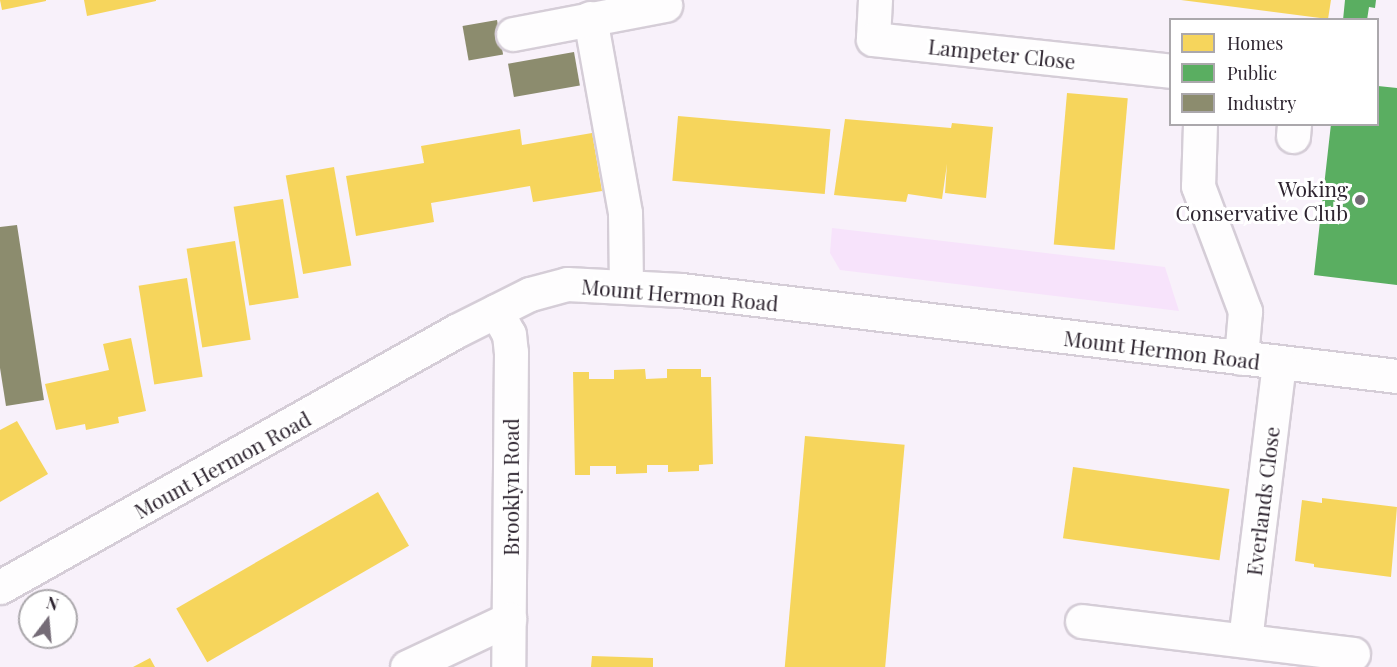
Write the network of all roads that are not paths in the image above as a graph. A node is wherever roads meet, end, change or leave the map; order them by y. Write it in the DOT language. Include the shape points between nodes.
graph roads {
  1 [pos="875,0"];
  2 [pos="665,4"];
  3 [pos="590,18"];
  4 [pos="513,34"];
  5 [pos="1169,71"];
  6 [pos="1200,126"];
  7 [pos="626,284"];
  8 [pos="496,310"];
  9 [pos="1241,358"];
  10 [pos="1279,363"];
  11 [pos="1397,376"];
  12 [pos="0,587"];
  13 [pos="509,619"];
  14 [pos="1082,621"];
  15 [pos="1245,640"];
  16 [pos="1353,654"];
  17 [pos="407,667"];
  18 [pos="508,667"];
  1 -- 5 [label="street, Lampeter Close" via="873,39"];
  2 -- 3 [label="street"];
  3 -- 4 [label="street"];
  3 -- 7 [label="street" via="625,213"];
  6 -- 9 [label="street" via="1198,186 1245,311"];
  7 -- 8 [label="street, Mount Hermon Road" via="567,284 530,294"];
  7 -- 9 [label="street, Mount Hermon Road"];
  8 -- 12 [label="street, Mount Hermon Road"];
  8 -- 13 [label="street, Brooklyn Road" via="509,334 511,352"];
  9 -- 10 [label="street, Mount Hermon Road"];
  10 -- 11 [label="street, Mount Hermon Road"];
  10 -- 15 [label="street, Everlands Close"];
  13 -- 17 [label="street"];
  13 -- 18 [label="street, Brooklyn Road"];
  14 -- 15 [label="street"];
  15 -- 16 [label="street"];
}
